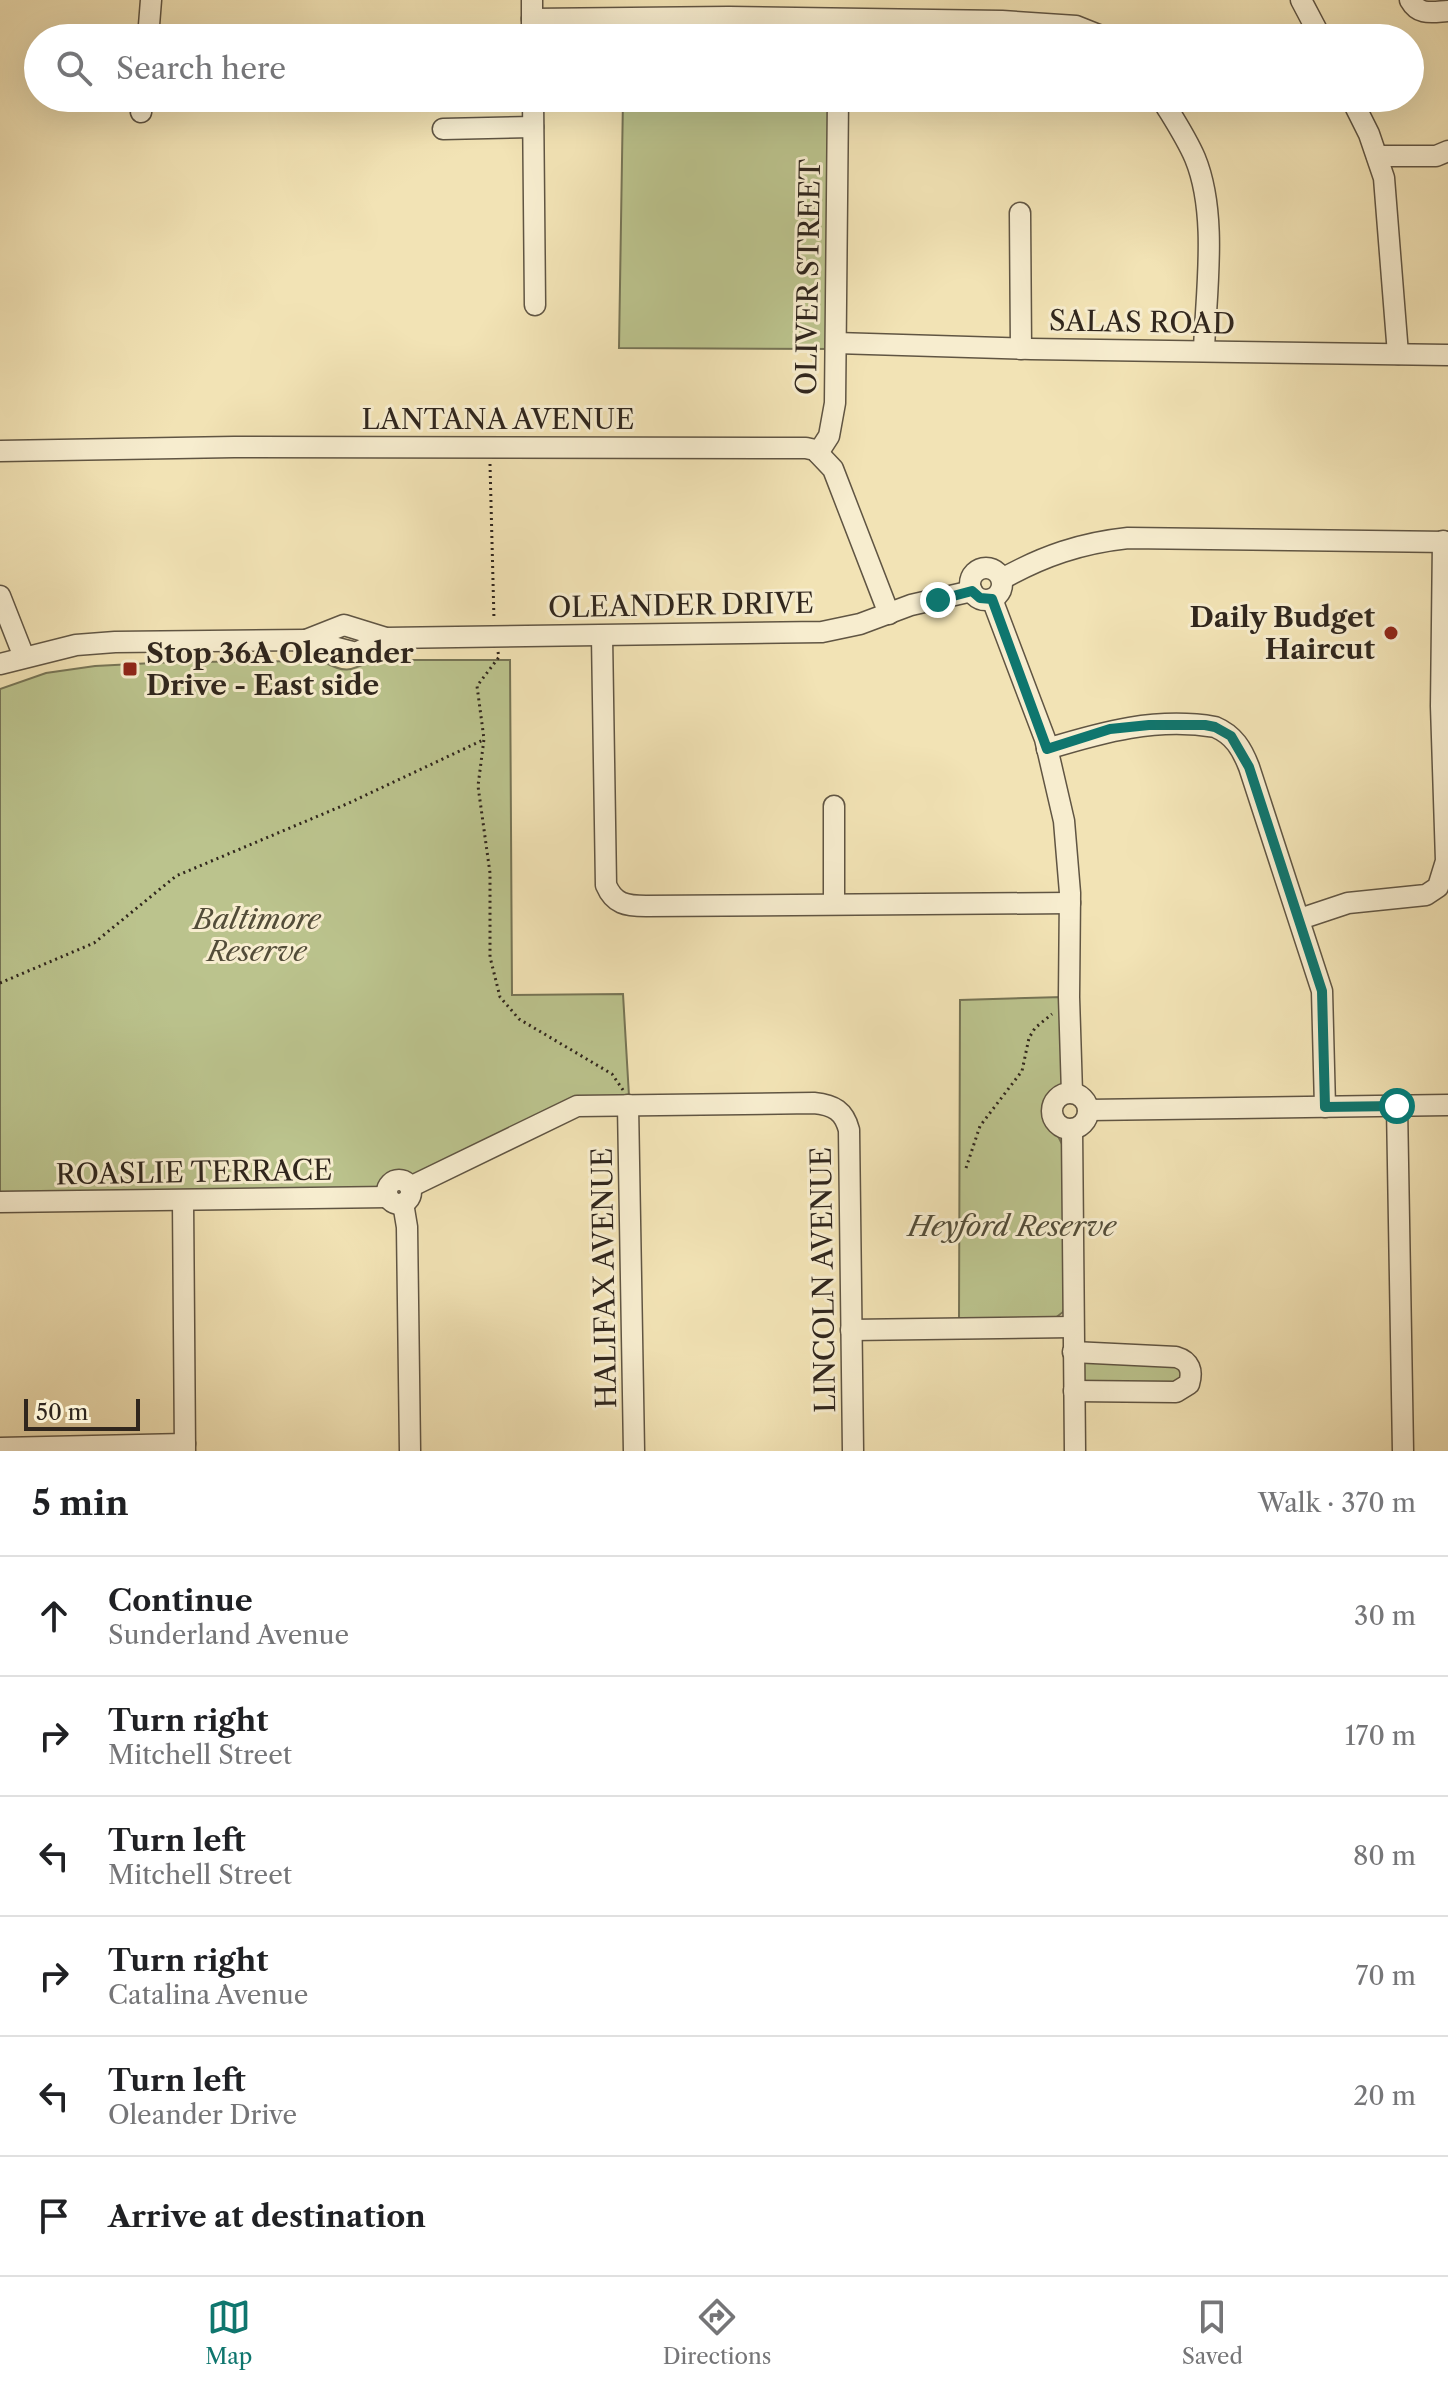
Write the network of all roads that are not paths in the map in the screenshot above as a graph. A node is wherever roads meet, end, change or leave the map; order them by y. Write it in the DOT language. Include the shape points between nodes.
graph roads {
  1 [pos="151,0"];
  2 [pos="1002,0"];
  3 [pos="1301,0"];
  4 [pos="1410,0"];
  5 [pos="729,8"];
  6 [pos="1448,11"];
  7 [pos="532,19"];
  8 [pos="1002,21"];
  9 [pos="149,24"];
  10 [pos="811,24"];
  11 [pos="940,24"];
  12 [pos="1046,24"];
  13 [pos="1314,24"];
  14 [pos="533,112"];
  15 [pos="838,112"];
  16 [pos="1169,112"];
  17 [pos="1357,112"];
  18 [pos="533,127"];
  19 [pos="443,129"];
  20 [pos="1448,151"];
  21 [pos="1377,156"];
  22 [pos="1020,213"];
  23 [pos="535,305"];
  24 [pos="836,343"];
  25 [pos="1021,349"];
  26 [pos="1204,350"];
  27 [pos="1398,354"];
  28 [pos="1448,355"];
  29 [pos="0,451"];
  30 [pos="818,453"];
  31 [pos="1446,542"];
  32 [pos="1002,579"];
  33 [pos="982,595"];
  34 [pos="0,596"];
  35 [pos="889,614"];
  36 [pos="602,636"];
  37 [pos="24,657"];
  38 [pos="0,664"];
  39 [pos="1047,749"];
  40 [pos="834,806"];
  41 [pos="834,903"];
  42 [pos="1070,903"];
  43 [pos="1300,919"];
  44 [pos="1072,1093"];
  45 [pos="628,1105"];
  46 [pos="1448,1105"];
  47 [pos="1397,1106"];
  48 [pos="1325,1107"];
  49 [pos="1088,1110"];
  50 [pos="1072,1129"];
  51 [pos="401,1196"];
  52 [pos="183,1201"];
  53 [pos="0,1202"];
  54 [pos="1072,1327"];
  55 [pos="851,1330"];
  56 [pos="1073,1352"];
  57 [pos="1074,1391"];
  58 [pos="185,1447"];
  59 [pos="0,1448"];
  60 [pos="410,1451"];
  61 [pos="634,1451"];
  62 [pos="853,1451"];
  63 [pos="1075,1451"];
  64 [pos="1403,1451"];
  1 -- 9 [label="street"];
  2 -- 8 [label="street"];
  3 -- 13 [label="street"];
  4 -- 6 [label="street" via="1422,13"];
  5 -- 7 [label="street"];
  5 -- 10 [label="street"];
  8 -- 11 [label="street"];
  8 -- 12 [label="street"];
  14 -- 18 [label="street"];
  15 -- 24 [label="street, OLIVER STREET"];
  16 -- 26 [label="street" via="1195,158 1208,219"];
  17 -- 21 [label="street"];
  18 -- 19 [label="street"];
  18 -- 23 [label="street"];
  20 -- 21 [label="street" via="1436,156"];
  21 -- 27 [label="street" via="1384,178"];
  22 -- 25 [label="street"];
  24 -- 25 [label="street, SALAS ROAD"];
  24 -- 30 [label="street, OLIVER STREET" via="834,421"];
  25 -- 26 [label="street, SALAS ROAD"];
  26 -- 27 [label="street, SALAS ROAD"];
  27 -- 28 [label="street, SALAS ROAD"];
  29 -- 30 [label="street, LANTANA AVENUE" via="489,446 781,447"];
  30 -- 35 [label="street" via="840,484"];
  31 -- 32 [label="street" via="1128,538 1065,549"];
  31 -- 43 [label="street" via="1441,706 1446,861 1441,882 1426,895 1348,903"];
  32 -- 33 [label="street" via="1001,589"];
  32 -- 33 [label="street" via="991,568 978,570 971,579"];
  33 -- 35 [label="street, OLEANDER DRIVE" via="911,605"];
  33 -- 39 [label="street"];
  34 -- 37 [label="street"];
  35 -- 36 [label="street, OLEANDER DRIVE" via="822,632"];
  36 -- 37 [label="street, OLEANDER DRIVE" via="386,638 344,625 306,640 115,642"];
  36 -- 41 [label="street" via="605,875 612,898 628,906"];
  37 -- 38 [label="street, OLEANDER DRIVE"];
  39 -- 42 [label="street" via="1064,821"];
  39 -- 43 [label="street" via="1127,727 1205,725 1225,731 1249,767"];
  40 -- 41 [label="street"];
  41 -- 42 [label="street"];
  42 -- 44 [label="street"];
  43 -- 48 [label="street" via="1322,991"];
  44 -- 49 [label="street"];
  44 -- 50 [label="street" via="1054,1102 1052,1114 1060,1126"];
  45 -- 51 [label="street" via="577,1106"];
  45 -- 55 [label="street, LINCOLN AVENUE" via="814,1103 840,1110 849,1130"];
  45 -- 61 [label="street, HALIFAX AVENUE"];
  46 -- 47 [label="street"];
  47 -- 48 [label="street"];
  47 -- 64 [label="street"];
  48 -- 49 [label="street"];
  49 -- 50 [label="street" via="1085,1121"];
  50 -- 54 [label="street"];
  51 -- 52 [label="street, ROASLIE TERRACE"];
  51 -- 60 [label="street" via="407,1227"];
  52 -- 53 [label="street, ROASLIE TERRACE"];
  52 -- 58 [label="street"];
  54 -- 55 [label="street"];
  54 -- 56 [label="street"];
  55 -- 62 [label="street, LINCOLN AVENUE"];
  56 -- 57 [label="street"];
  56 -- 57 [label="street" via="1176,1357 1188,1363 1192,1374 1189,1384 1176,1392"];
  57 -- 63 [label="street"];
  58 -- 59 [label="street"];
}
